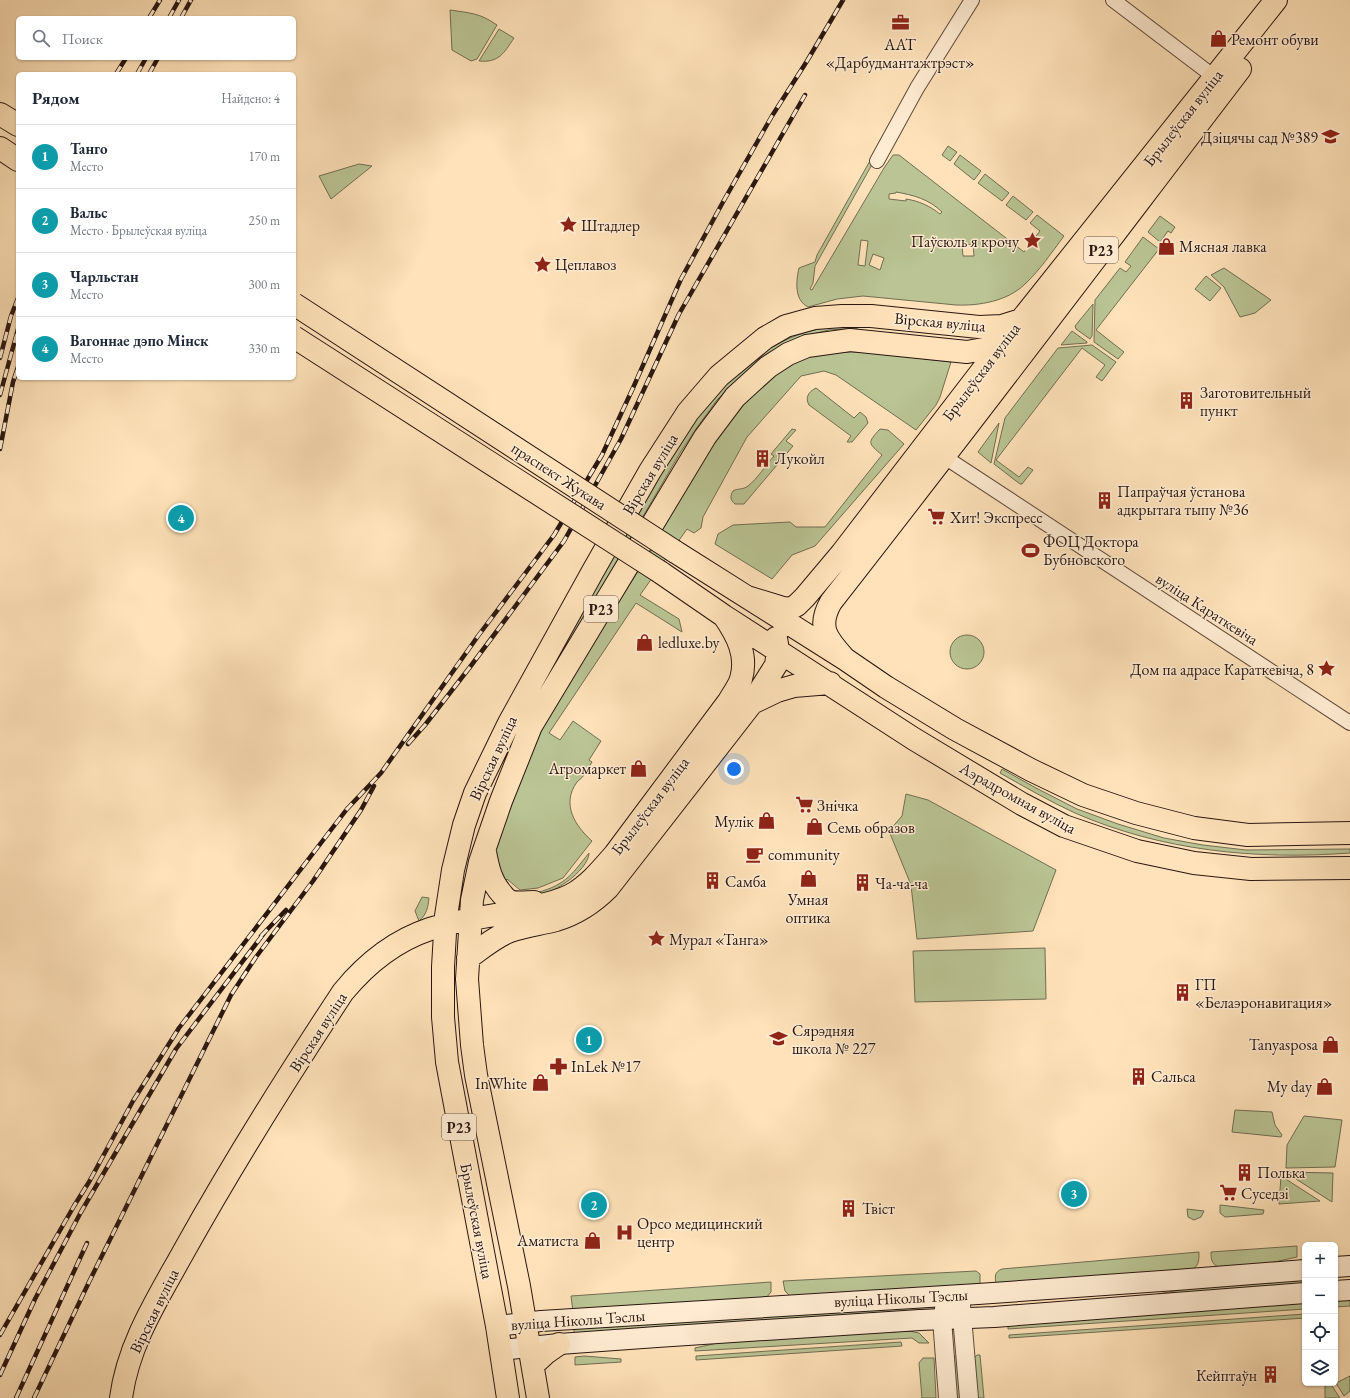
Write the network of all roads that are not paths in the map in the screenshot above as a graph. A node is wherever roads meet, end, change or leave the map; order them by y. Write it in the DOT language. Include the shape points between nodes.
graph roads {
  1 [pos="972,0"];
  2 [pos="1113,0"];
  3 [pos="1276,0"];
  4 [pos="1293,0"];
  5 [pos="1221,82"];
  6 [pos="0,114"];
  7 [pos="16,124"];
  8 [pos="0,148"];
  9 [pos="16,159"];
  10 [pos="877,161"];
  11 [pos="296,305"];
  12 [pos="1021,320"];
  13 [pos="979,327"];
  14 [pos="1036,335"];
  15 [pos="296,338"];
  16 [pos="1001,347"];
  17 [pos="967,352"];
  18 [pos="977,378"];
  19 [pos="996,389"];
  20 [pos="926,444"];
  21 [pos="945,457"];
  22 [pos="747,597"];
  23 [pos="724,616"];
  24 [pos="778,650"];
  25 [pos="845,659"];
  26 [pos="830,683"];
  27 [pos="752,703"];
  28 [pos="1350,723"];
  29 [pos="1350,832"];
  30 [pos="485,849"];
  31 [pos="1350,868"];
  32 [pos="561,899"];
  33 [pos="470,920"];
  34 [pos="445,926"];
  35 [pos="468,958"];
  36 [pos="1350,1266"];
  37 [pos="1338,1267"];
  38 [pos="1302,1270"];
  39 [pos="1350,1290"];
  40 [pos="1338,1291"];
  41 [pos="1302,1293"];
  42 [pos="951,1296"];
  43 [pos="963,1318"];
  44 [pos="942,1319"];
  45 [pos="533,1322"];
  46 [pos="497,1326"];
  47 [pos="559,1344"];
  48 [pos="501,1350"];
  49 [pos="531,1356"];
  50 [pos="121,1398"];
  51 [pos="508,1398"];
  52 [pos="538,1398"];
  53 [pos="948,1398"];
  54 [pos="969,1398"];
  1 -- 10 [label="street" via="917,88"];
  2 -- 5 [label="street"];
  3 -- 5 [label="main road, Брылеўская вуліца / Р23"];
  4 -- 5 [label="main road, Брылеўская вуліца / Р23"];
  5 -- 12 [label="main road, Брылеўская вуліца / Р23"];
  5 -- 14 [label="main road, Брылеўская вуліца / Р23"];
  6 -- 7 [label="main road"];
  8 -- 9 [label="main road"];
  11 -- 22 [label="main road, праспект Жукава, bridge"];
  12 -- 13 [label="main road, Вірская вуліца / Р23" via="1002,326"];
  12 -- 16 [label="main road, Брылеўская вуліца"];
  13 -- 16 [label="main road" via="993,337"];
  13 -- 34 [label="main road, Вірская вуліца / Р23" via="871,316 815,318 786,326 765,338 719,376 688,412 650,472 509,722 475,793 464,825 453,870"];
  14 -- 16 [label="main road, Вірская вуліца / Р23"];
  14 -- 19 [label="main road, Брылеўская вуліца"];
  15 -- 23 [label="main road, праспект Жукава, bridge" via="660,572"];
  16 -- 17 [label="main road, Вірская вуліца / Р23"];
  16 -- 18 [label="main road, Брылеўская вуліца"];
  16 -- 19 [label="main road" via="1001,366"];
  17 -- 18 [label="main road" via="977,359"];
  17 -- 30 [label="main road, Вірская вуліца / Р23" via="850,340 807,346 768,367 735,397 705,437 531,726"];
  18 -- 20 [label="main road, Брылеўская вуліца"];
  19 -- 21 [label="main road, Брылеўская вуліца"];
  20 -- 21 [label="street, вуліца Караткевіча"];
  20 -- 22 [label="main road, Брылеўская вуліца" via="842,553 797,606 783,608"];
  21 -- 25 [label="main road, Брылеўская вуліца" via="831,602 826,612 825,630 830,642"];
  21 -- 28 [label="street, вуліца Караткевіча"];
  22 -- 24 [label="main road, Брылеўская вуліца" via="773,629"];
  22 -- 25 [label="main road, праспект Жукава"];
  23 -- 24 [label="main road, Аэрадромная вуліца"];
  23 -- 32 [label="main road, Брылеўская вуліца" via="735,632 744,663 741,680 733,694 615,854 588,883"];
  24 -- 26 [label="main road, Аэрадромная вуліца"];
  24 -- 27 [label="main road, Брылеўская вуліца" via="776,665"];
  25 -- 29 [label="main road, Аэрадромная вуліца" via="955,729 1031,770 1084,795 1136,813 1194,828 1248,835"];
  26 -- 27 [label="main road, Брылеўская вуліца" via="794,686"];
  26 -- 31 [label="main road, Аэрадромная вуліца" via="914,739 1015,800 1082,833 1137,851 1194,863 1251,869"];
  27 -- 35 [label="main road, Брылеўская вуліца" via="617,878 599,897 568,916 504,934"];
  30 -- 32 [label="main road" via="492,881 508,900 534,902"];
  30 -- 33 [label="main road, Вірская вуліца / Р23" via="480,862"];
  32 -- 33 [label="main road, Брылеўская вуліца"];
  33 -- 34 [label="main road, Брылеўская вуліца"];
  33 -- 35 [label="main road, Брылеўская вуліца / Р23"];
  34 -- 46 [label="main road, Брылеўская вуліца / Р23" via="443,1017 447,1062"];
  34 -- 50 [label="main road, Вірская вуліца" via="420,933 391,947 357,975 343,992 213,1199 157,1298 136,1339"];
  35 -- 45 [label="main road, Брылеўская вуліца / Р23" via="469,1006 476,1075 521,1298"];
  36 -- 37 [label="main road"];
  38 -- 42 [label="main road, вуліца Ніколы Тэслы"];
  39 -- 40 [label="main road"];
  41 -- 43 [label="main road, вуліца Ніколы Тэслы"];
  42 -- 43 [label="street" via="961,1305"];
  42 -- 44 [label="street" via="945,1304"];
  42 -- 45 [label="main road, вуліца Ніколы Тэслы"];
  43 -- 44 [label="main road, вуліца Ніколы Тэслы"];
  43 -- 54 [label="street"];
  44 -- 47 [label="main road, вуліца Ніколы Тэслы"];
  44 -- 53 [label="street"];
  45 -- 46 [label="main road, вуліца Ніколы Тэслы"];
  45 -- 49 [label="main road, Брылеўская вуліца / Р23"];
  46 -- 48 [label="main road, Брылеўская вуліца / Р23"];
  47 -- 49 [label="main road" via="546,1353"];
  48 -- 49 [label="main road, вуліца Ніколы Тэслы"];
  48 -- 51 [label="main road, Брылеўская вуліца / Р23"];
  49 -- 52 [label="main road, Брылеўская вуліца / Р23"];
}
